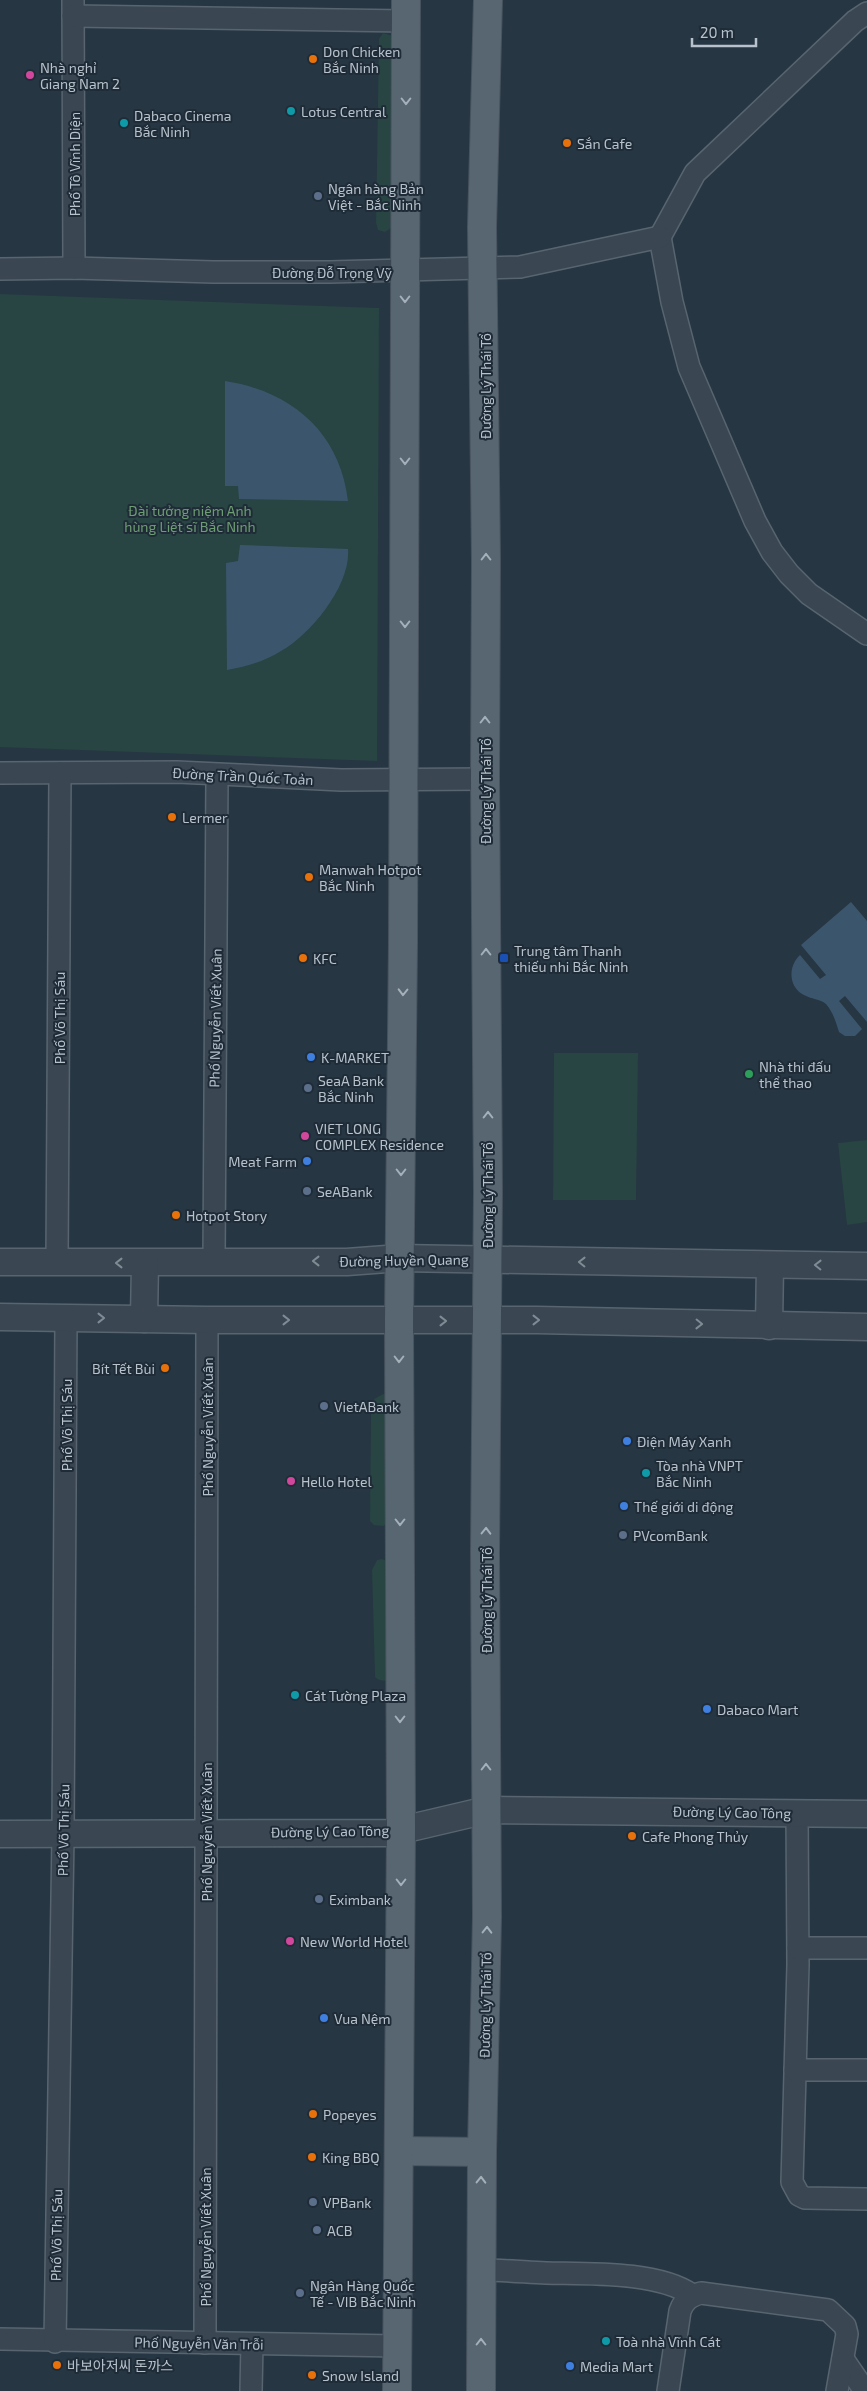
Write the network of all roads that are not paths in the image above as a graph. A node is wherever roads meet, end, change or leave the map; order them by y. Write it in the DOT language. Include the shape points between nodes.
graph roads {
  1 [pos="488,0"];
  2 [pos="73,8"];
  3 [pos="406,11"];
  4 [pos="867,13"];
  5 [pos="660,237"];
  6 [pos="484,267"];
  7 [pos="74,268"];
  8 [pos="0,269"];
  9 [pos="405,272"];
  10 [pos="867,634"];
  11 [pos="0,773"];
  12 [pos="60,773"];
  13 [pos="217,775"];
  14 [pos="404,779"];
  15 [pos="485,779"];
  16 [pos="400,1258"];
  17 [pos="487,1260"];
  18 [pos="214,1261"];
  19 [pos="0,1262"];
  20 [pos="57,1263"];
  21 [pos="146,1263"];
  22 [pos="770,1265"];
  23 [pos="867,1266"];
  24 [pos="0,1317"];
  25 [pos="66,1318"];
  26 [pos="144,1319"];
  27 [pos="208,1320"];
  28 [pos="399,1320"];
  29 [pos="488,1321"];
  30 [pos="769,1326"];
  31 [pos="867,1327"];
  32 [pos="486,1810"];
  33 [pos="797,1813"];
  34 [pos="867,1814"];
  35 [pos="401,1829"];
  36 [pos="206,1832"];
  37 [pos="0,1834"];
  38 [pos="63,1835"];
  39 [pos="798,1948"];
  40 [pos="867,1948"];
  41 [pos="795,2070"];
  42 [pos="867,2070"];
  43 [pos="400,2151"];
  44 [pos="482,2152"];
  45 [pos="867,2199"];
  46 [pos="480,2270"];
  47 [pos="692,2295"];
  48 [pos="0,2339"];
  49 [pos="55,2342"];
  50 [pos="205,2344"];
  51 [pos="252,2344"];
  52 [pos="398,2346"];
  53 [pos="843,2359"];
  54 [pos="250,2391"];
  55 [pos="397,2391"];
  56 [pos="481,2391"];
  57 [pos="668,2391"];
  58 [pos="837,2391"];
  59 [pos="865,2391"];
  1 -- 6 [label="main road, Đường Lý Thái Tổ" via="482,227"];
  2 -- 3 [label="street"];
  2 -- 7 [label="street, Phố Tô Vĩnh Diện"];
  3 -- 9 [label="main road, one-way"];
  4 -- 5 [label="street" via="695,173"];
  5 -- 6 [label="street, Đường Đỗ Trọng Vỹ" via="520,268"];
  5 -- 10 [label="street" via="689,367 755,521 789,574 809,594"];
  6 -- 9 [label="street, Đường Đỗ Trọng Vỹ"];
  15 -- 6 [label="main road, Đường Lý Thái Tổ, one-way"];
  7 -- 8 [label="street, Đường Đỗ Trọng Vỹ"];
  7 -- 9 [label="street, Đường Đỗ Trọng Vỹ"];
  9 -- 14 [label="main road, one-way"];
  11 -- 12 [label="street, Đường Trần Quốc Toản"];
  12 -- 13 [label="street, Đường Trần Quốc Toản"];
  12 -- 20 [label="street, Phố Võ Thị Sáu"];
  13 -- 14 [label="street, Đường Trần Quốc Toản"];
  13 -- 18 [label="street, Phố Nguyễn Viết Xuân"];
  14 -- 15 [label="street, Đường Trần Quốc Toản"];
  14 -- 16 [label="main road, one-way"];
  17 -- 15 [label="main road, Đường Lý Thái Tổ, one-way"];
  16 -- 17 [label="street, Đường Huyền Quang"];
  16 -- 18 [label="street, Đường Huyền Quang, one-way" via="348,1262"];
  16 -- 28 [label="main road"];
  22 -- 17 [label="street, Đường Huyền Quang, one-way"];
  17 -- 29 [label="main road, Đường Lý Thái Tổ"];
  18 -- 21 [label="street, Đường Huyền Quang"];
  19 -- 20 [label="street, Đường Huyền Quang"];
  21 -- 20 [label="street, Đường Huyền Quang, one-way"];
  21 -- 26 [label="street"];
  23 -- 22 [label="street, Đường Huyền Quang, one-way"];
  22 -- 30 [label="street"];
  24 -- 25 [label="street"];
  25 -- 26 [label="street, one-way"];
  25 -- 38 [label="street, Phố Võ Thị Sáu"];
  26 -- 27 [label="street"];
  27 -- 28 [label="street, one-way"];
  27 -- 36 [label="street, Phố Nguyễn Viết Xuân"];
  28 -- 29 [label="street, one-way"];
  28 -- 35 [label="main road, one-way"];
  29 -- 30 [label="street, one-way"];
  32 -- 29 [label="main road, Đường Lý Thái Tổ, one-way"];
  30 -- 31 [label="street"];
  32 -- 33 [label="street, Đường Lý Cao Tông"];
  32 -- 35 [label="street, Đường Lý Cao Tông"];
  44 -- 32 [label="main road, Đường Lý Thái Tổ, one-way"];
  33 -- 34 [label="street, Đường Lý Cao Tông"];
  33 -- 39 [label="street"];
  35 -- 36 [label="street, Đường Lý Cao Tông" via="389,1833"];
  35 -- 43 [label="main road, one-way"];
  36 -- 38 [label="street, Đường Lý Cao Tông"];
  36 -- 50 [label="street, Phố Nguyễn Viết Xuân"];
  37 -- 38 [label="street, Đường Lý Cao Tông"];
  38 -- 49 [label="street, Phố Võ Thị Sáu"];
  39 -- 40 [label="street"];
  39 -- 41 [label="street"];
  41 -- 42 [label="street"];
  41 -- 45 [label="street" via="792,2182 795,2190 805,2198"];
  43 -- 44 [label="main road"];
  43 -- 52 [label="main road"];
  46 -- 44 [label="main road, Đường Lý Thái Tổ, one-way"];
  46 -- 47 [label="street" via="628,2277 669,2284"];
  56 -- 46 [label="main road, Đường Lý Thái Tổ, one-way"];
  47 -- 53 [label="street" via="701,2293 828,2310 845,2326"];
  47 -- 57 [label="street" via="680,2311"];
  48 -- 49 [label="street, Phố Nguyễn Văn Trỗi"];
  49 -- 50 [label="street, Phố Nguyễn Văn Trỗi"];
  50 -- 51 [label="street, Phố Nguyễn Văn Trỗi"];
  51 -- 52 [label="street, Phố Nguyễn Văn Trỗi"];
  51 -- 54 [label="street"];
  52 -- 55 [label="main road"];
  53 -- 58 [label="street"];
  53 -- 59 [label="street"];
}
